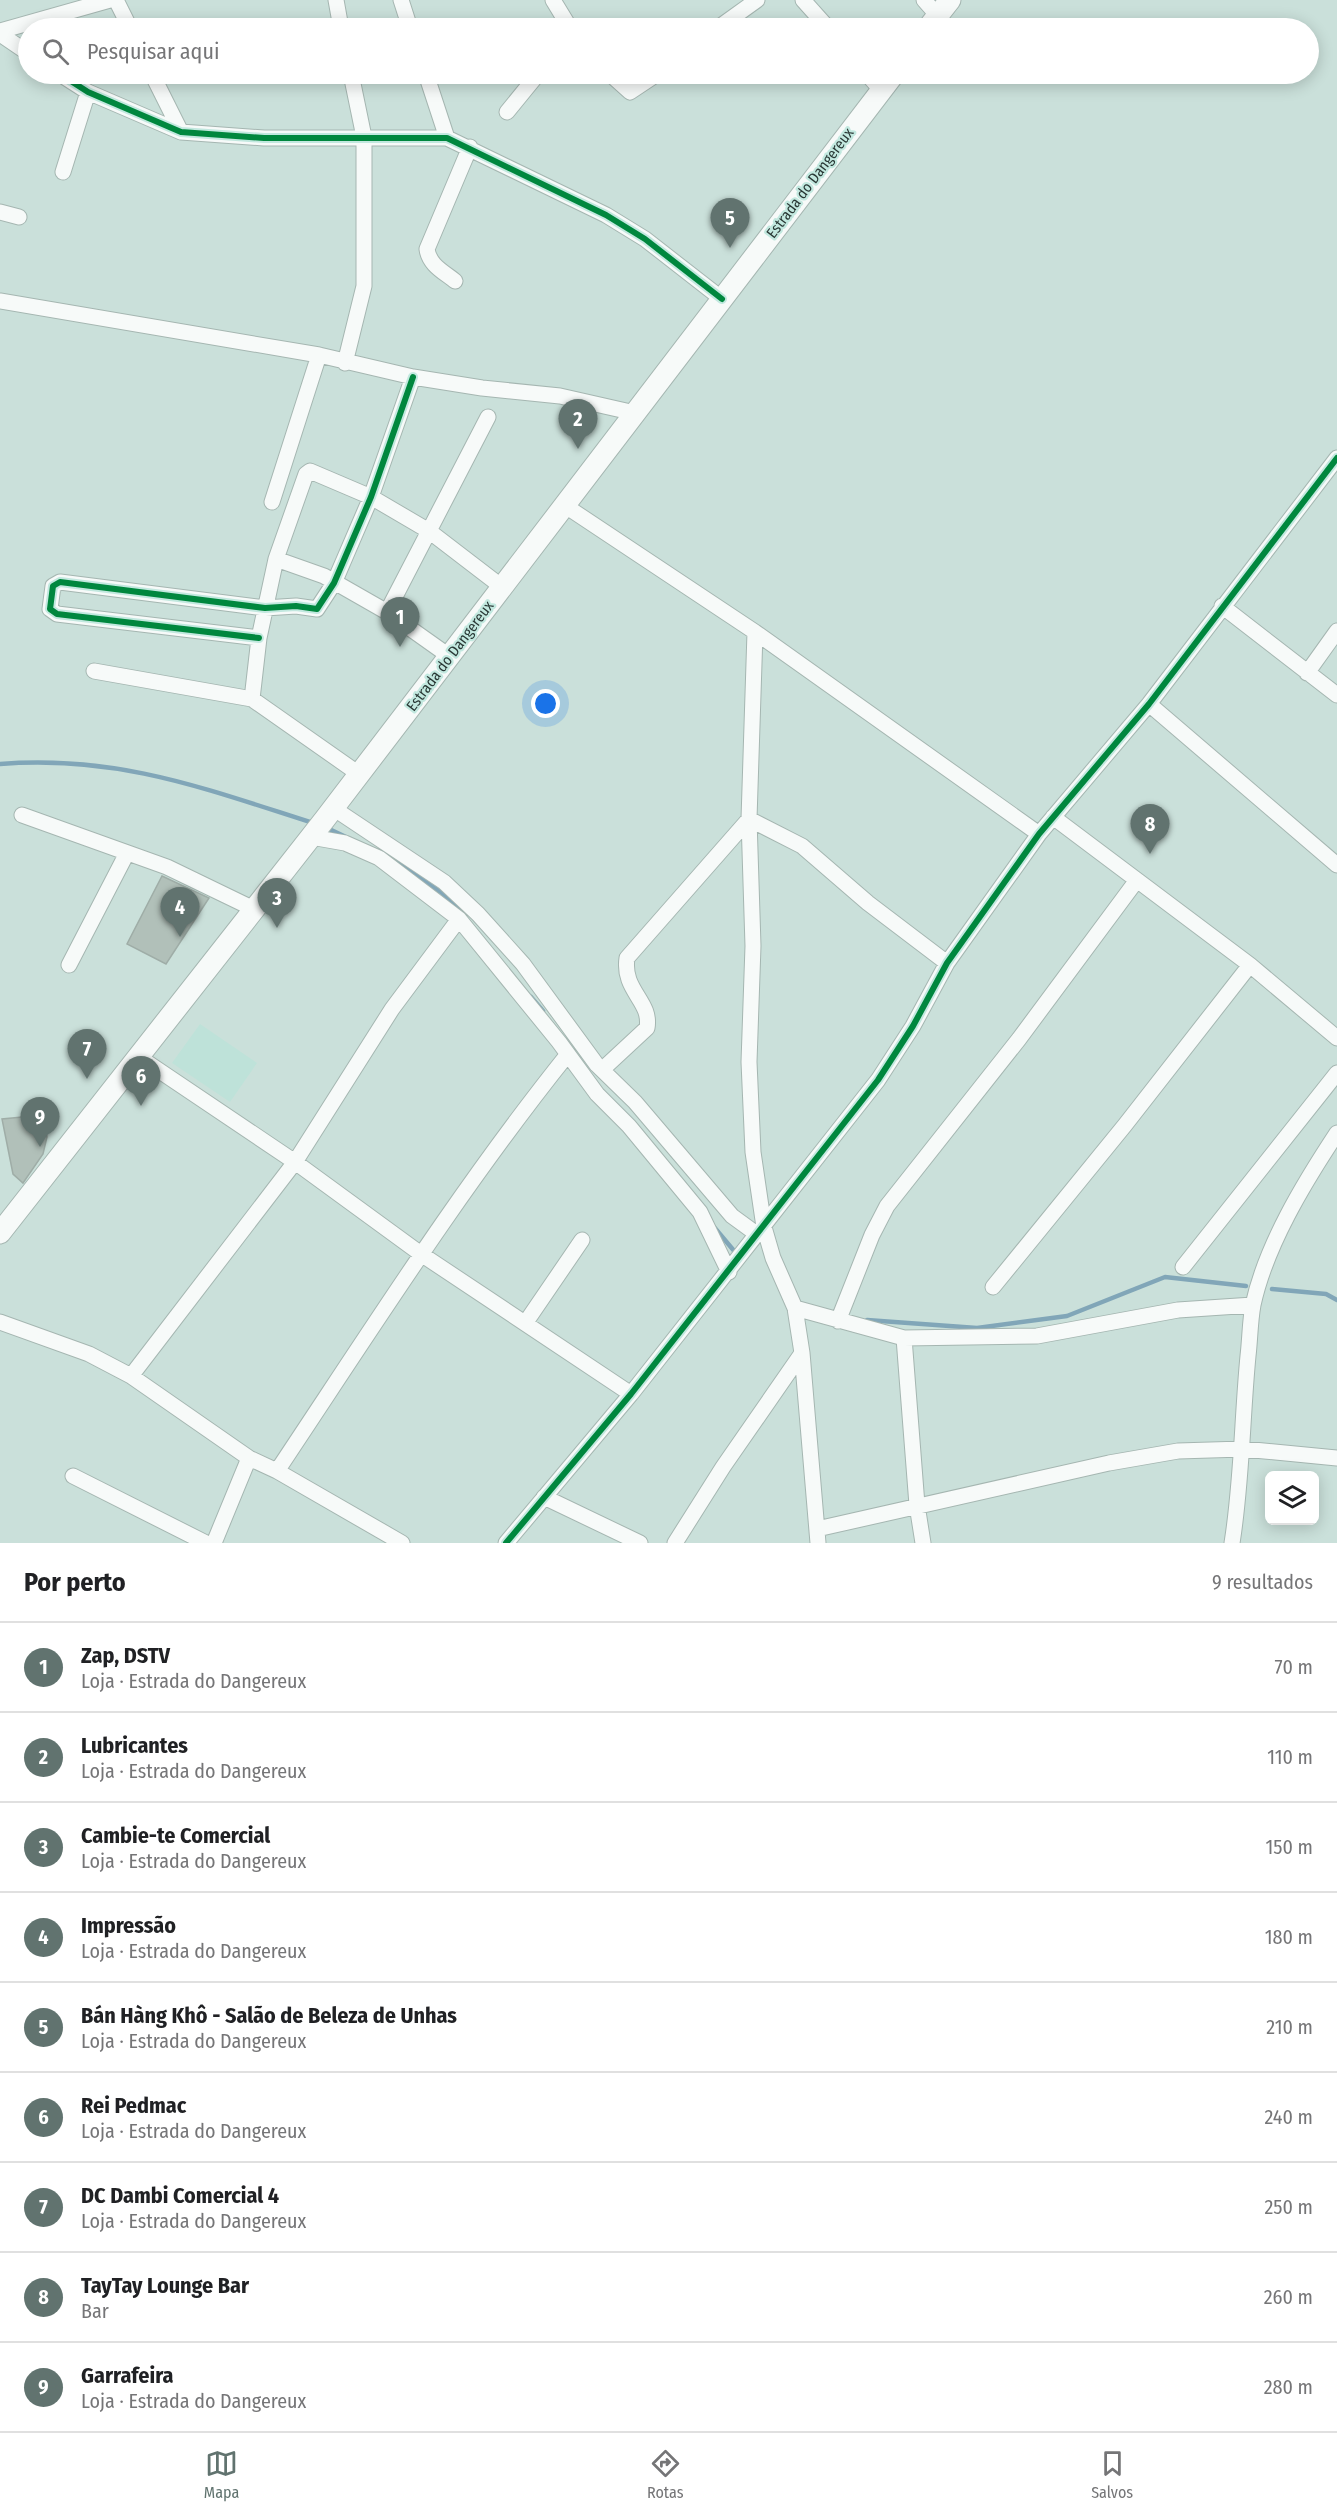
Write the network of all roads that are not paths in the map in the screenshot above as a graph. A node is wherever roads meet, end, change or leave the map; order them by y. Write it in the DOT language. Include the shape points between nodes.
graph roads {
  1 [pos="110,0"];
  2 [pos="116,0"];
  3 [pos="336,0"];
  4 [pos="401,0"];
  5 [pos="553,0"];
  6 [pos="757,0"];
  7 [pos="803,0"];
  8 [pos="924,0"];
  9 [pos="939,15"];
  10 [pos="50,18"];
  11 [pos="125,18"];
  12 [pos="339,18"];
  13 [pos="407,18"];
  14 [pos="564,18"];
  15 [pos="732,18"];
  16 [pos="819,18"];
  17 [pos="18,28"];
  18 [pos="0,33"];
  19 [pos="18,46"];
  20 [pos="76,84"];
  21 [pos="157,84"];
  22 [pos="353,84"];
  23 [pos="429,84"];
  24 [pos="530,84"];
  25 [pos="621,84"];
  26 [pos="642,84"];
  27 [pos="886,84"];
  28 [pos="88,92"];
  29 [pos="507,112"];
  30 [pos="182,132"];
  31 [pos="364,137"];
  32 [pos="447,138"];
  33 [pos="470,147"];
  34 [pos="63,172"];
  35 [pos="0,212"];
  36 [pos="19,217"];
  37 [pos="455,281"];
  38 [pos="722,299"];
  39 [pos="0,301"];
  40 [pos="319,356"];
  41 [pos="345,363"];
  42 [pos="412,377"];
  43 [pos="635,413"];
  44 [pos="489,417"];
  45 [pos="1337,458"];
  46 [pos="371,497"];
  47 [pos="272,502"];
  48 [pos="564,505"];
  49 [pos="429,531"];
  50 [pos="276,560"];
  51 [pos="334,583"];
  52 [pos="502,587"];
  53 [pos="1222,606"];
  54 [pos="265,608"];
  55 [pos="387,612"];
  56 [pos="755,632"];
  57 [pos="1337,632"];
  58 [pos="259,638"];
  59 [pos="449,656"];
  60 [pos="94,671"];
  61 [pos="1306,673"];
  62 [pos="1337,695"];
  63 [pos="252,699"];
  64 [pos="1149,704"];
  65 [pos="359,774"];
  66 [pos="22,814"];
  67 [pos="1053,818"];
  68 [pos="749,819"];
  69 [pos="321,824"];
  70 [pos="1039,834"];
  71 [pos="127,853"];
  72 [pos="1337,865"];
  73 [pos="1137,880"];
  74 [pos="254,909"];
  75 [pos="459,919"];
  76 [pos="947,963"];
  77 [pos="69,965"];
  78 [pos="1250,965"];
  79 [pos="1337,1038"];
  80 [pos="568,1054"];
  81 [pos="139,1057"];
  82 [pos="601,1067"];
  83 [pos="1337,1073"];
  84 [pos="1337,1133"];
  85 [pos="295,1162"];
  86 [pos="761,1231"];
  87 [pos="0,1233"];
  88 [pos="582,1240"];
  89 [pos="421,1254"];
  90 [pos="1183,1267"];
  91 [pos="729,1272"];
  92 [pos="993,1287"];
  93 [pos="1253,1305"];
  94 [pos="795,1308"];
  95 [pos="838,1321"];
  96 [pos="0,1322"];
  97 [pos="526,1322"];
  98 [pos="904,1338"];
  99 [pos="802,1353"];
  100 [pos="131,1376"];
  101 [pos="631,1394"];
  102 [pos="1243,1449"];
  103 [pos="249,1458"];
  104 [pos="1337,1458"];
  105 [pos="277,1471"];
  106 [pos="73,1476"];
  107 [pos="544,1497"];
  108 [pos="917,1505"];
  109 [pos="818,1536"];
  110 [pos="206,1543"];
  111 [pos="214,1543"];
  112 [pos="402,1543"];
  113 [pos="506,1543"];
  114 [pos="640,1543"];
  115 [pos="675,1543"];
  116 [pos="923,1543"];
  117 [pos="1232,1543"];
  1 -- 10 [label="street"];
  2 -- 11 [label="street"];
  3 -- 12 [label="street"];
  4 -- 13 [label="street"];
  5 -- 14 [label="street"];
  6 -- 15 [label="street"];
  7 -- 16 [label="street"];
  8 -- 9 [label="street"];
  17 -- 18 [label="street"];
  18 -- 19 [label="street"];
  20 -- 28 [label="street"];
  21 -- 30 [label="street"];
  22 -- 31 [label="street"];
  23 -- 32 [label="street"];
  24 -- 29 [label="street"];
  25 -- 26 [label="street" via="630,92"];
  27 -- 38 [label="main road, Estrada do Dangereux"];
  28 -- 30 [label="street"];
  28 -- 34 [label="street"];
  30 -- 31 [label="street" via="264,138"];
  31 -- 32 [label="street"];
  31 -- 41 [label="street" via="364,286"];
  32 -- 33 [label="street"];
  33 -- 37 [label="street" via="427,249 434,265"];
  33 -- 38 [label="street" via="606,215 645,239"];
  35 -- 36 [label="street"];
  38 -- 43 [label="main road, Estrada do Dangereux"];
  39 -- 40 [label="street"];
  40 -- 41 [label="street"];
  40 -- 47 [label="street"];
  41 -- 42 [label="street"];
  42 -- 43 [label="street" via="560,396"];
  42 -- 46 [label="street"];
  43 -- 48 [label="main road, Estrada do Dangereux"];
  44 -- 49 [label="street"];
  45 -- 53 [label="street"];
  46 -- 49 [label="street"];
  46 -- 50 [label="street" via="310,471"];
  46 -- 51 [label="street"];
  48 -- 52 [label="main road, Estrada do Dangereux"];
  48 -- 56 [label="street"];
  49 -- 52 [label="street"];
  49 -- 55 [label="street"];
  50 -- 51 [label="street" via="315,572"];
  50 -- 54 [label="street"];
  51 -- 54 [label="street" via="317,609"];
  51 -- 55 [label="street"];
  52 -- 59 [label="main road, Estrada do Dangereux"];
  53 -- 61 [label="street"];
  53 -- 64 [label="street"];
  54 -- 58 [label="street"];
  54 -- 58 [label="street" via="60,582 53,586 50,609 57,614"];
  55 -- 59 [label="street"];
  56 -- 68 [label="street"];
  56 -- 70 [label="street"];
  57 -- 61 [label="street"];
  58 -- 63 [label="street"];
  59 -- 65 [label="main road, Estrada do Dangereux"];
  60 -- 63 [label="street"];
  61 -- 62 [label="street"];
  63 -- 65 [label="street"];
  64 -- 67 [label="street"];
  64 -- 72 [label="street"];
  65 -- 69 [label="main road, Estrada do Dangereux"];
  66 -- 71 [label="street"];
  67 -- 70 [label="street"];
  67 -- 73 [label="street"];
  68 -- 76 [label="street" via="802,846"];
  68 -- 82 [label="street" via="627,958 627,980 648,1014 647,1028"];
  68 -- 86 [label="street" via="753,946 749,1062"];
  69 -- 74 [label="main road, Estrada do Dangereux"];
  69 -- 75 [label="street" via="345,843 379,858"];
  69 -- 82 [label="street" via="444,882 523,964"];
  70 -- 76 [label="street"];
  71 -- 74 [label="street" via="167,867"];
  71 -- 77 [label="street"];
  73 -- 78 [label="street"];
  73 -- 95 [label="street" via="1019,1039 887,1206"];
  74 -- 81 [label="main road, Estrada do Dangereux"];
  75 -- 80 [label="street"];
  75 -- 85 [label="street" via="392,1009"];
  76 -- 86 [label="street" via="878,1080"];
  78 -- 79 [label="street"];
  78 -- 92 [label="street"];
  80 -- 89 [label="street"];
  80 -- 91 [label="street" via="597,1094 629,1126 700,1212"];
  81 -- 85 [label="street"];
  81 -- 87 [label="main road, Estrada do Dangereux"];
  82 -- 86 [label="street" via="732,1216"];
  83 -- 90 [label="street"];
  84 -- 93 [label="street" via="1288,1215"];
  85 -- 89 [label="street"];
  85 -- 100 [label="street"];
  86 -- 91 [label="street"];
  86 -- 94 [label="street"];
  88 -- 97 [label="street"];
  89 -- 97 [label="street"];
  89 -- 105 [label="street"];
  91 -- 101 [label="street"];
  93 -- 98 [label="street" via="1178,1310 1037,1336"];
  93 -- 102 [label="street"];
  94 -- 95 [label="street"];
  94 -- 99 [label="street"];
  95 -- 98 [label="street"];
  96 -- 100 [label="street" via="89,1354"];
  97 -- 101 [label="street"];
  98 -- 108 [label="street"];
  99 -- 109 [label="street"];
  99 -- 115 [label="street"];
  100 -- 103 [label="street"];
  101 -- 107 [label="street"];
  102 -- 104 [label="street"];
  102 -- 108 [label="street" via="1178,1451"];
  102 -- 117 [label="street"];
  103 -- 105 [label="street"];
  103 -- 111 [label="street"];
  105 -- 112 [label="street"];
  106 -- 110 [label="street"];
  107 -- 113 [label="street"];
  107 -- 114 [label="street"];
  108 -- 109 [label="street"];
  108 -- 116 [label="street"];
}
